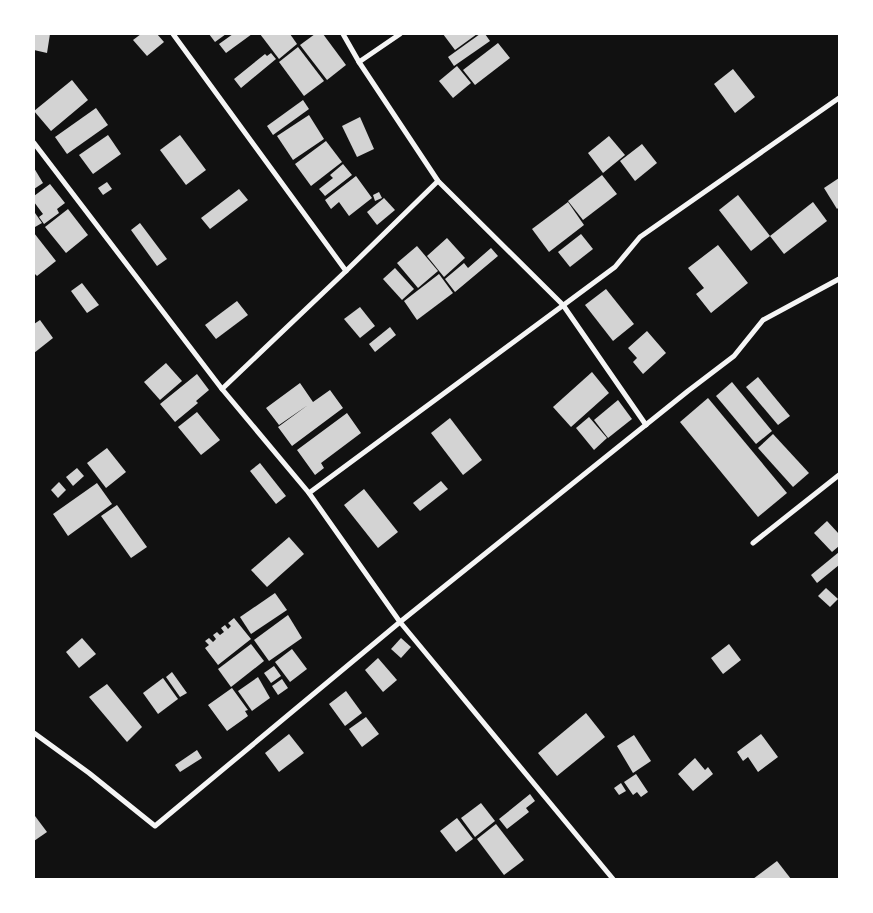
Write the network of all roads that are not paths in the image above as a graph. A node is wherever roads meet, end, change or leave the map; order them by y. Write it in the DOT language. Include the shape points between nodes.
graph roads {
  1 [pos="172,34"];
  2 [pos="343,34"];
  3 [pos="400,34"];
  4 [pos="359,62"];
  5 [pos="839,98"];
  6 [pos="34,143"];
  7 [pos="438,181"];
  8 [pos="346,271"];
  9 [pos="839,279"];
  10 [pos="563,305"];
  11 [pos="222,389"];
  12 [pos="646,425"];
  13 [pos="839,475"];
  14 [pos="309,493"];
  15 [pos="753,543"];
  16 [pos="400,622"];
  17 [pos="34,733"];
  18 [pos="613,879"];
  1 -- 8 [label="street"];
  2 -- 4 [label="street"];
  3 -- 4 [label="street"];
  4 -- 7 [label="street"];
  5 -- 10 [label="street" via="640,237 615,267"];
  6 -- 11 [label="street"];
  7 -- 8 [label="street"];
  7 -- 10 [label="street"];
  8 -- 11 [label="street"];
  9 -- 12 [label="street" via="764,320 734,356"];
  10 -- 12 [label="street"];
  10 -- 14 [label="street"];
  11 -- 14 [label="street"];
  12 -- 16 [label="street"];
  13 -- 15 [label="street"];
  14 -- 16 [label="street"];
  16 -- 17 [label="street" via="155,826"];
  16 -- 18 [label="street"];
}
